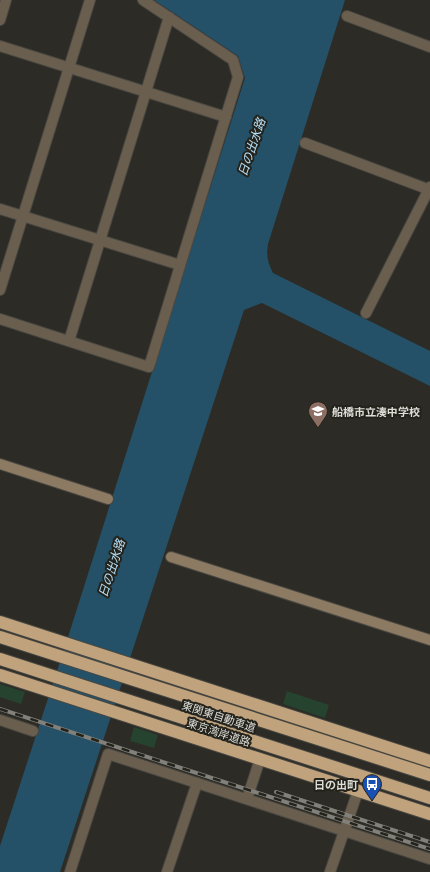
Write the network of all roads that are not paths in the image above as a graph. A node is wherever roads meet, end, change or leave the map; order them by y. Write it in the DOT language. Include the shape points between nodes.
graph roads {
  1 [pos="6,0"];
  2 [pos="90,0"];
  3 [pos="143,0"];
  4 [pos="347,16"];
  5 [pos="169,17"];
  6 [pos="0,20"];
  7 [pos="0,46"];
  8 [pos="430,47"];
  9 [pos="69,68"];
  10 [pos="146,92"];
  11 [pos="226,117"];
  12 [pos="306,143"];
  13 [pos="430,189"];
  14 [pos="0,209"];
  15 [pos="23,216"];
  16 [pos="100,240"];
  17 [pos="180,265"];
  18 [pos="0,290"];
  19 [pos="366,312"];
  20 [pos="0,319"];
  21 [pos="69,341"];
  22 [pos="0,464"];
  23 [pos="108,499"];
  24 [pos="171,557"];
  25 [pos="0,622"];
  26 [pos="0,637"];
  27 [pos="430,640"];
  28 [pos="0,659"];
  29 [pos="0,675"];
  30 [pos="0,720"];
  31 [pos="33,731"];
  32 [pos="260,759"];
  33 [pos="430,761"];
  34 [pos="430,775"];
  35 [pos="198,783"];
  36 [pos="358,790"];
  37 [pos="430,798"];
  38 [pos="247,799"];
  39 [pos="430,814"];
  40 [pos="344,830"];
  41 [pos="430,859"];
  42 [pos="70,872"];
  43 [pos="167,872"];
  44 [pos="330,872"];
  1 -- 6 [label="street"];
  2 -- 9 [label="street"];
  3 -- 5 [label="street"];
  4 -- 8 [label="street"];
  5 -- 10 [label="street"];
  5 -- 11 [label="street" via="233,60 238,77"];
  7 -- 9 [label="street"];
  9 -- 10 [label="street"];
  9 -- 15 [label="street"];
  10 -- 11 [label="street"];
  10 -- 16 [label="street"];
  11 -- 17 [label="street"];
  12 -- 13 [label="street"];
  13 -- 19 [label="street"];
  14 -- 15 [label="street"];
  15 -- 16 [label="street"];
  15 -- 18 [label="street"];
  16 -- 17 [label="street"];
  16 -- 21 [label="street"];
  17 -- 21 [label="street" via="149,367"];
  20 -- 21 [label="street"];
  22 -- 23 [label="street"];
  24 -- 27 [label="street"];
  25 -- 33 [label="highway"];
  26 -- 34 [label="highway, 東関東自動車道"];
  28 -- 37 [label="highway, 東関東自動車道"];
  29 -- 32 [label="highway, 東京湾岸道路"];
  30 -- 31 [label="street"];
  32 -- 36 [label="highway, 東京湾岸道路"];
  32 -- 38 [label="street"];
  35 -- 38 [label="street"];
  35 -- 42 [label="street" via="108,754"];
  35 -- 43 [label="street"];
  36 -- 39 [label="highway, 東京湾岸道路"];
  36 -- 40 [label="street"];
  38 -- 40 [label="street"];
  40 -- 41 [label="street"];
  40 -- 44 [label="street"];
}
